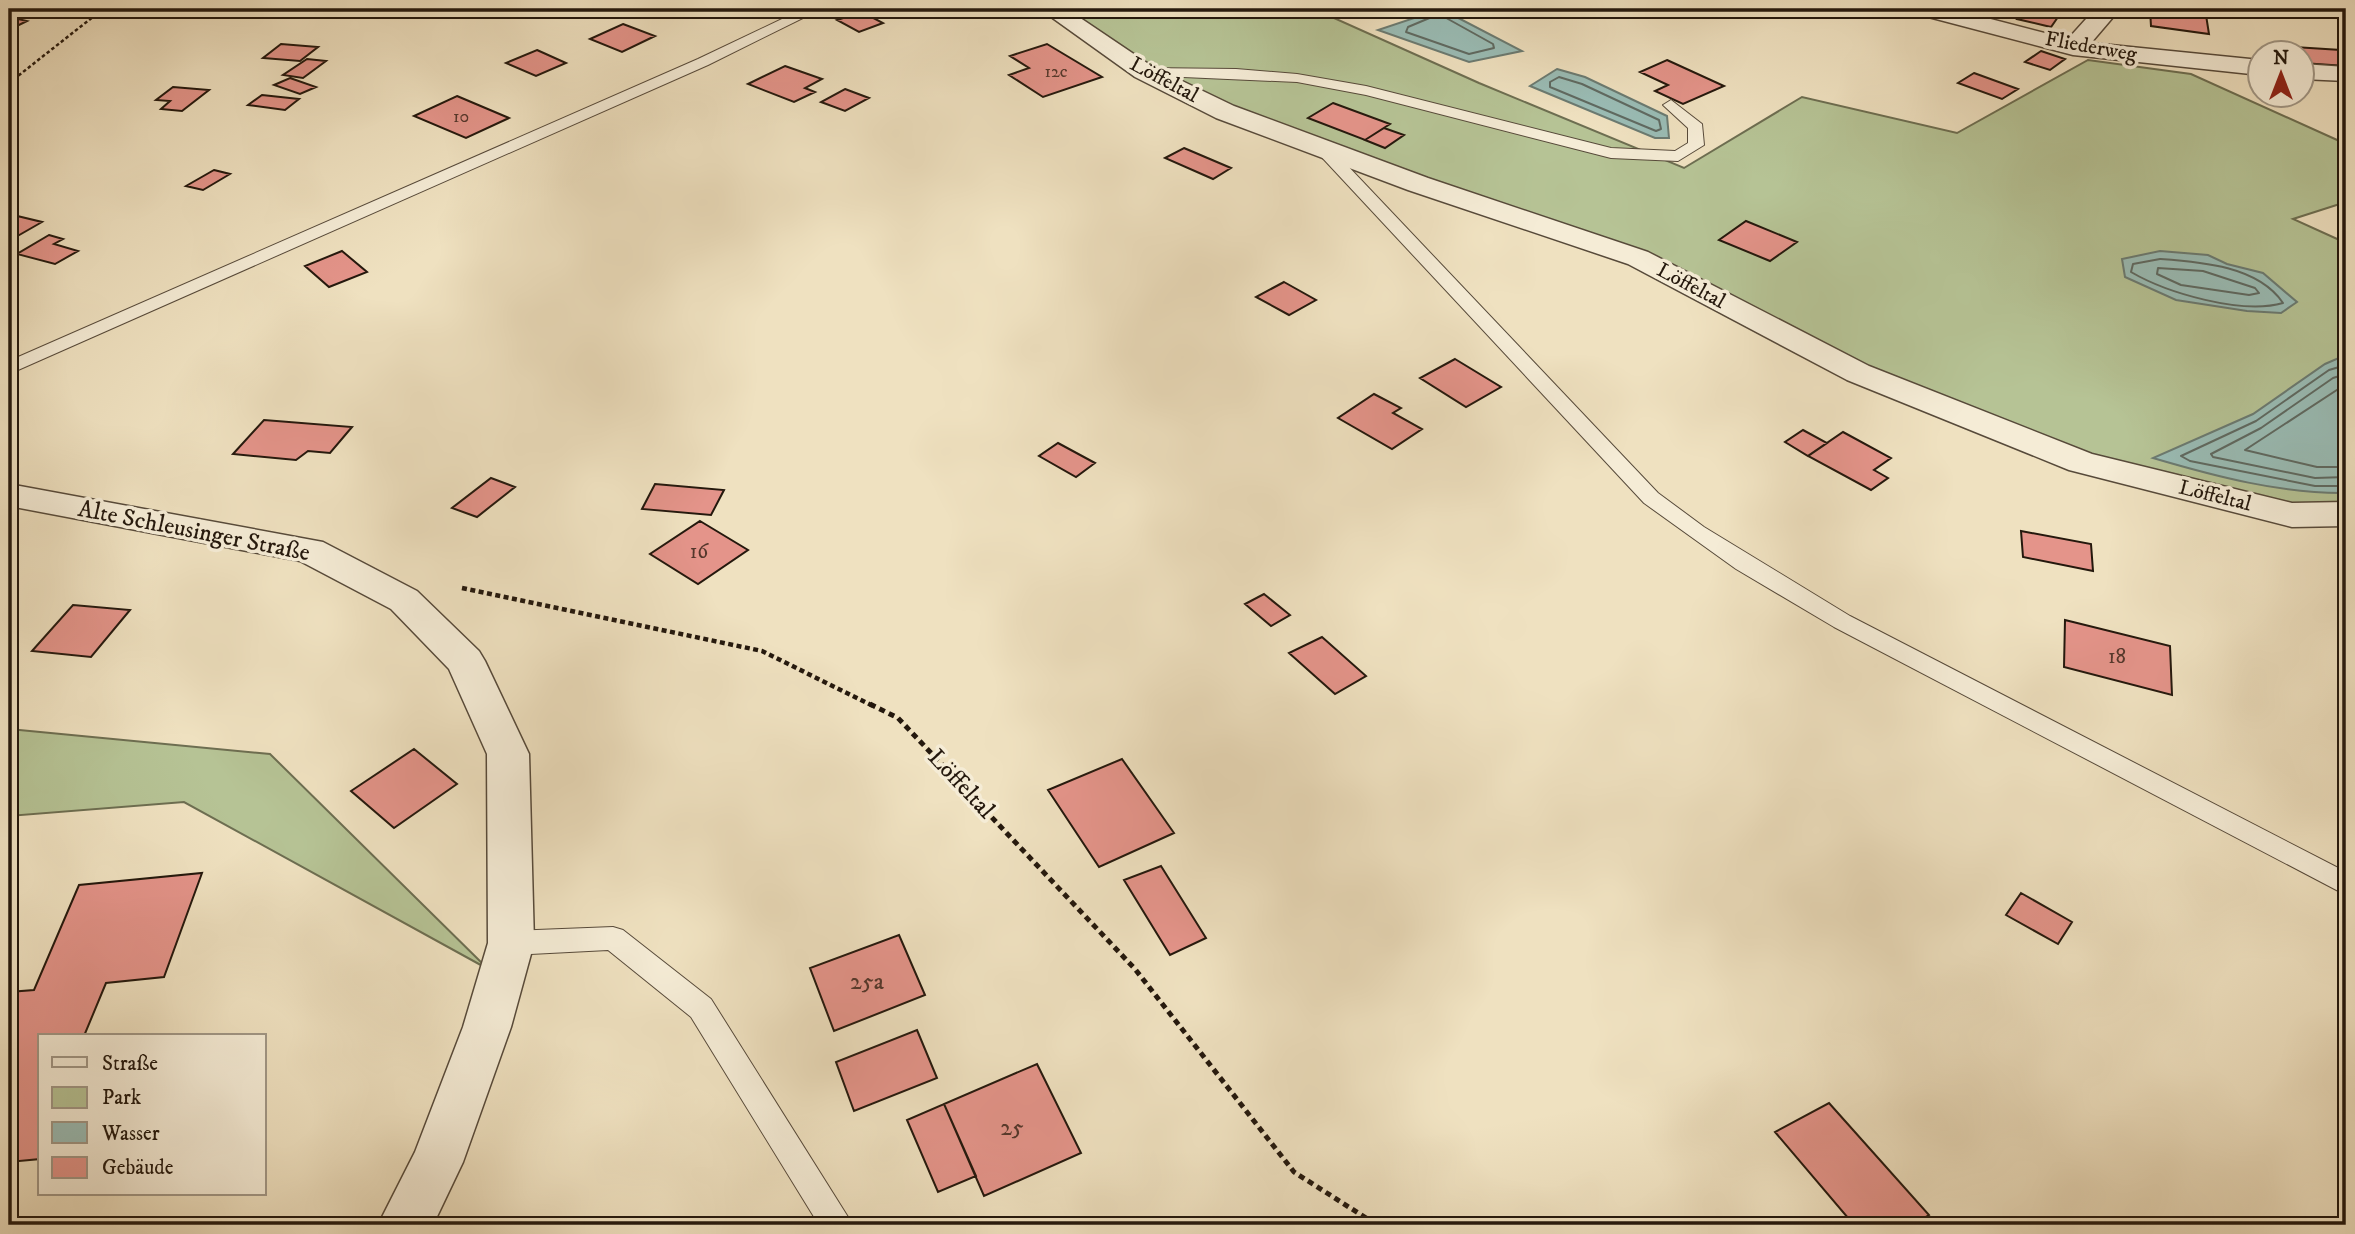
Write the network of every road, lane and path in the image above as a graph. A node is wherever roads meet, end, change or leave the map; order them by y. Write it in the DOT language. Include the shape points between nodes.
graph roads {
  1 [pos="103,9"];
  2 [pos="814,9"];
  3 [pos="1052,9"];
  4 [pos="1925,9"];
  5 [pos="2108,9"];
  6 [pos="2073,48"];
  7 [pos="2246,67"];
  8 [pos="1144,72"];
  9 [pos="2316,72"];
  10 [pos="2346,74"];
  11 [pos="9,83"];
  12 [pos="1671,105"];
  13 [pos="1321,148"];
  14 [pos="9,368"];
  15 [pos="9,495"];
  16 [pos="2346,514"];
  17 [pos="404,600"];
  18 [pos="2346,884"];
  19 [pos="511,943"];
  20 [pos="405,1225"];
  21 [pos="837,1225"];
  22 [pos="1377,1225"];
  1 -- 11 [label="path"];
  2 -- 14 [label="lane"];
  3 -- 8 [label="street, Löffeltal"];
  4 -- 6 [label="street, Fliederweg"];
  5 -- 6 [label="street"];
  6 -- 7 [label="street, Fliederweg"];
  8 -- 12 [label="lane" via="1297,78 1611,153 1678,156 1696,145 1696,127"];
  8 -- 13 [label="street, Löffeltal" via="1225,112"];
  9 -- 10 [label="street"];
  13 -- 16 [label="street, Löffeltal" via="1638,258 1858,373 2081,462 2292,515"];
  13 -- 18 [label="lane" via="1651,498 1712,545 1905,656"];
  15 -- 17 [label="street, Alte Schleusinger Straße" via="310,551"];
  17 -- 19 [label="street, Alte Schleusinger Straße" via="465,661 508,754"];
  17 -- 22 [label="path, Löffeltal" via="435,589 473,588 762,651 898,718 1135,970 1294,1172"];
  19 -- 20 [label="street, Alte Schleusinger Straße" via="488,1027 442,1150"];
  19 -- 21 [label="lane" via="613,937 701,1008"];
}
